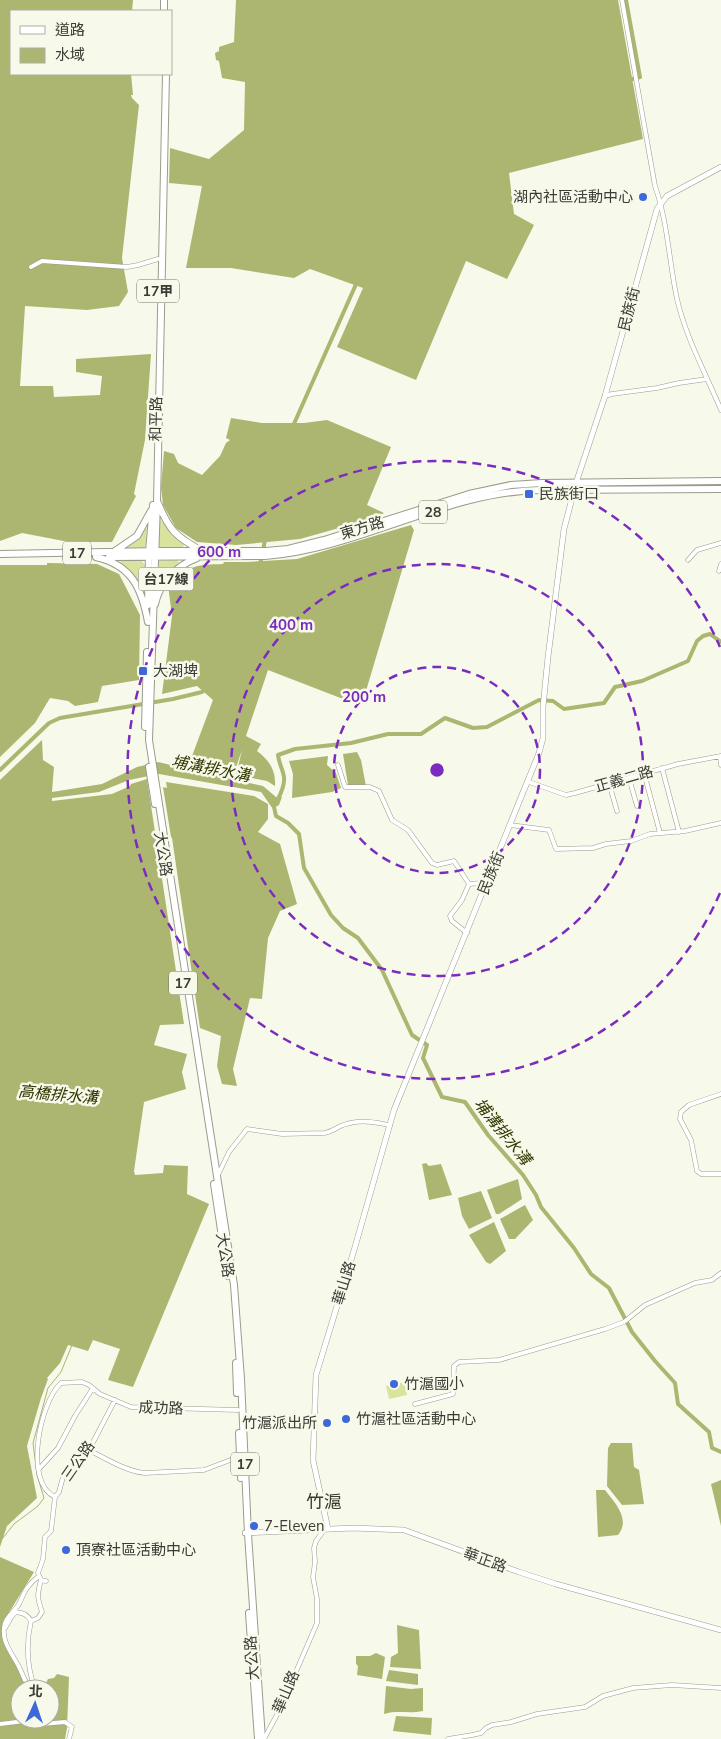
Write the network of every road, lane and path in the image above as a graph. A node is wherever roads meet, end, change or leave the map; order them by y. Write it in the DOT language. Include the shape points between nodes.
graph roads {
  1 [pos="622,0"];
  2 [pos="164,75"];
  3 [pos="164,75"];
  4 [pos="721,167"];
  5 [pos="660,202"];
  6 [pos="158,259"];
  7 [pos="31,267"];
  8 [pos="708,379"];
  9 [pos="606,396"];
  10 [pos="721,410"];
  11 [pos="721,481"];
  12 [pos="576,482"];
  13 [pos="721,489"];
  14 [pos="574,490"];
  15 [pos="155,505"];
  16 [pos="721,544"];
  17 [pos="111,553"];
  18 [pos="152,554"];
  19 [pos="204,554"];
  20 [pos="0,556"];
  21 [pos="96,557"];
  22 [pos="688,560"];
  23 [pos="721,564"];
  24 [pos="719,571"];
  25 [pos="150,622"];
  26 [pos="721,756"];
  27 [pos="338,765"];
  28 [pos="721,765"];
  29 [pos="662,768"];
  30 [pos="644,773"];
  31 [pos="153,775"];
  32 [pos="629,778"];
  33 [pos="529,782"];
  34 [pos="609,783"];
  35 [pos="637,806"];
  36 [pos="616,811"];
  37 [pos="721,823"];
  38 [pos="510,825"];
  39 [pos="679,832"];
  40 [pos="660,833"];
  41 [pos="469,884"];
  42 [pos="486,885"];
  43 [pos="467,933"];
  44 [pos="193,1033"];
  45 [pos="421,1042"];
  46 [pos="721,1094"];
  47 [pos="390,1125"];
  48 [pos="721,1174"];
  49 [pos="217,1178"];
  50 [pos="217,1190"];
  51 [pos="721,1273"];
  52 [pos="93,1388"];
  53 [pos="115,1400"];
  54 [pos="415,1404"];
  55 [pos="238,1410"];
  56 [pos="89,1450"];
  57 [pos="242,1456"];
  58 [pos="39,1469"];
  59 [pos="55,1497"];
  60 [pos="326,1530"];
  61 [pos="247,1534"];
  62 [pos="42,1579"];
  63 [pos="31,1621"];
  64 [pos="721,1630"];
  65 [pos="3,1632"];
  66 [pos="25,1679"];
  67 [pos="32,1679"];
  68 [pos="721,1688"];
  69 [pos="60,1722"];
  70 [pos="69,1739"];
  71 [pos="258,1739"];
  72 [pos="263,1739"];
  73 [pos="448,1739"];
  1 -- 5 [label="street"];
  2 -- 6 [label="main road, 和平路 / 17甲"];
  3 -- 15 [label="main road, 和平路 / 17甲"];
  4 -- 5 [label="street"];
  5 -- 8 [label="street" via="677,299 684,324"];
  5 -- 9 [label="street, 民族街"];
  6 -- 7 [label="street" via="127,267 42,261"];
  6 -- 15 [label="main road, 和平路 / 17甲"];
  8 -- 9 [label="street"];
  8 -- 10 [label="street"];
  9 -- 12 [label="street, 民族街"];
  11 -- 12 [label="main road, 東方路 / 28"];
  12 -- 14 [label="street, 民族街"];
  12 -- 19 [label="main road, 東方路 / 28" via="511,485 469,494 288,549"];
  13 -- 14 [label="main road, 東方路 / 28"];
  14 -- 19 [label="main road, 東方路 / 28" via="524,490 489,496 288,554"];
  14 -- 33 [label="street, 民族街" via="564,529 543,707 543,738"];
  15 -- 17 [label="main road" via="137,536"];
  15 -- 18 [label="main road, 和平路 / 17甲"];
  15 -- 19 [label="main road" via="172,532"];
  16 -- 22 [label="street" via="697,550"];
  17 -- 18 [label="main road, 東方路 / 17"];
  17 -- 20 [label="main road, 東方路 / 17"];
  18 -- 19 [label="main road, 東方路 / 28"];
  18 -- 21 [label="main road, 東方路 / 17"];
  18 -- 25 [label="main road, 和平路 / 17"];
  19 -- 25 [label="main road, 台17線" via="182,564 170,574 161,586"];
  20 -- 21 [label="main road, 東方路 / 17"];
  21 -- 25 [label="main road, 台17線" via="118,565 134,581 141,592"];
  23 -- 24 [label="street"];
  25 -- 31 [label="main road, 和平路 / 17" via="147,702"];
  26 -- 28 [label="street"];
  26 -- 29 [label="street, 正義二路"];
  27 -- 41 [label="street" via="345,787 370,787 379,791 392,820 408,830 432,863 454,861"];
  29 -- 30 [label="street, 正義二路"];
  29 -- 39 [label="street"];
  30 -- 32 [label="street, 正義二路"];
  30 -- 40 [label="street"];
  31 -- 44 [label="main road, 大公路 / 17"];
  32 -- 34 [label="street, 正義二路"];
  32 -- 35 [label="street"];
  33 -- 34 [label="street, 正義二路" via="566,795"];
  33 -- 38 [label="street, 民族街"];
  34 -- 36 [label="street"];
  37 -- 39 [label="street"];
  38 -- 40 [label="street" via="550,830 556,849 561,850 593,848"];
  38 -- 42 [label="street, 民族街"];
  39 -- 40 [label="street"];
  41 -- 42 [label="street"];
  41 -- 43 [label="street" via="450,916"];
  42 -- 43 [label="street, 民族街"];
  43 -- 45 [label="street, 民族街"];
  44 -- 49 [label="main road, 大公路 / 17"];
  44 -- 50 [label="main road, 大公路 / 17"];
  45 -- 47 [label="street, 華山路"];
  46 -- 48 [label="street" via="686,1106 680,1116 697,1171"];
  47 -- 49 [label="street" via="362,1120 324,1133 282,1134 247,1129 229,1152"];
  47 -- 60 [label="street, 華山路" via="316,1375 313,1460"];
  49 -- 50 [label="main road, 大公路 / 17"];
  50 -- 55 [label="main road, 大公路 / 17" via="231,1295"];
  50 -- 57 [label="main road, 大公路 / 17" via="236,1309"];
  51 -- 54 [label="street" via="712,1280 695,1283 645,1305 624,1322 605,1329 499,1360 459,1362 454,1366 453,1394"];
  52 -- 53 [label="street, 成功路"];
  52 -- 58 [label="street" via="58,1448"];
  52 -- 58 [label="street, 成功路" via="79,1381 61,1383 51,1394 40,1429"];
  53 -- 55 [label="street, 成功路" via="131,1407"];
  53 -- 56 [label="street, 三公路"];
  55 -- 57 [label="main road, 大公路 / 17"];
  56 -- 57 [label="street" via="140,1473 204,1470"];
  56 -- 59 [label="street, 三公路" via="63,1478"];
  57 -- 61 [label="main road, 大公路 / 17"];
  58 -- 59 [label="street" via="44,1487"];
  59 -- 62 [label="street, 三公路" via="51,1531 45,1537 38,1573"];
  60 -- 61 [label="street, 華正路"];
  60 -- 64 [label="street, 華正路" via="404,1530 528,1575"];
  60 -- 72 [label="street, 華山路" via="314,1548 317,1623 279,1711"];
  61 -- 71 [label="main road, 大公路 / 17"];
  61 -- 72 [label="main road, 大公路 / 17"];
  62 -- 63 [label="street, 三公路" via="37,1592 42,1612"];
  62 -- 65 [label="street" via="26,1588 16,1609 5,1622"];
  63 -- 65 [label="street" via="28,1616 16,1612"];
  63 -- 67 [label="street, 三公路" via="28,1645"];
  65 -- 66 [label="street" via="8,1650"];
  68 -- 73 [label="street" via="672,1685 633,1688 603,1696 586,1707 537,1714 492,1725 481,1733"];
  69 -- 70 [label="street" via="72,1727"];
}
